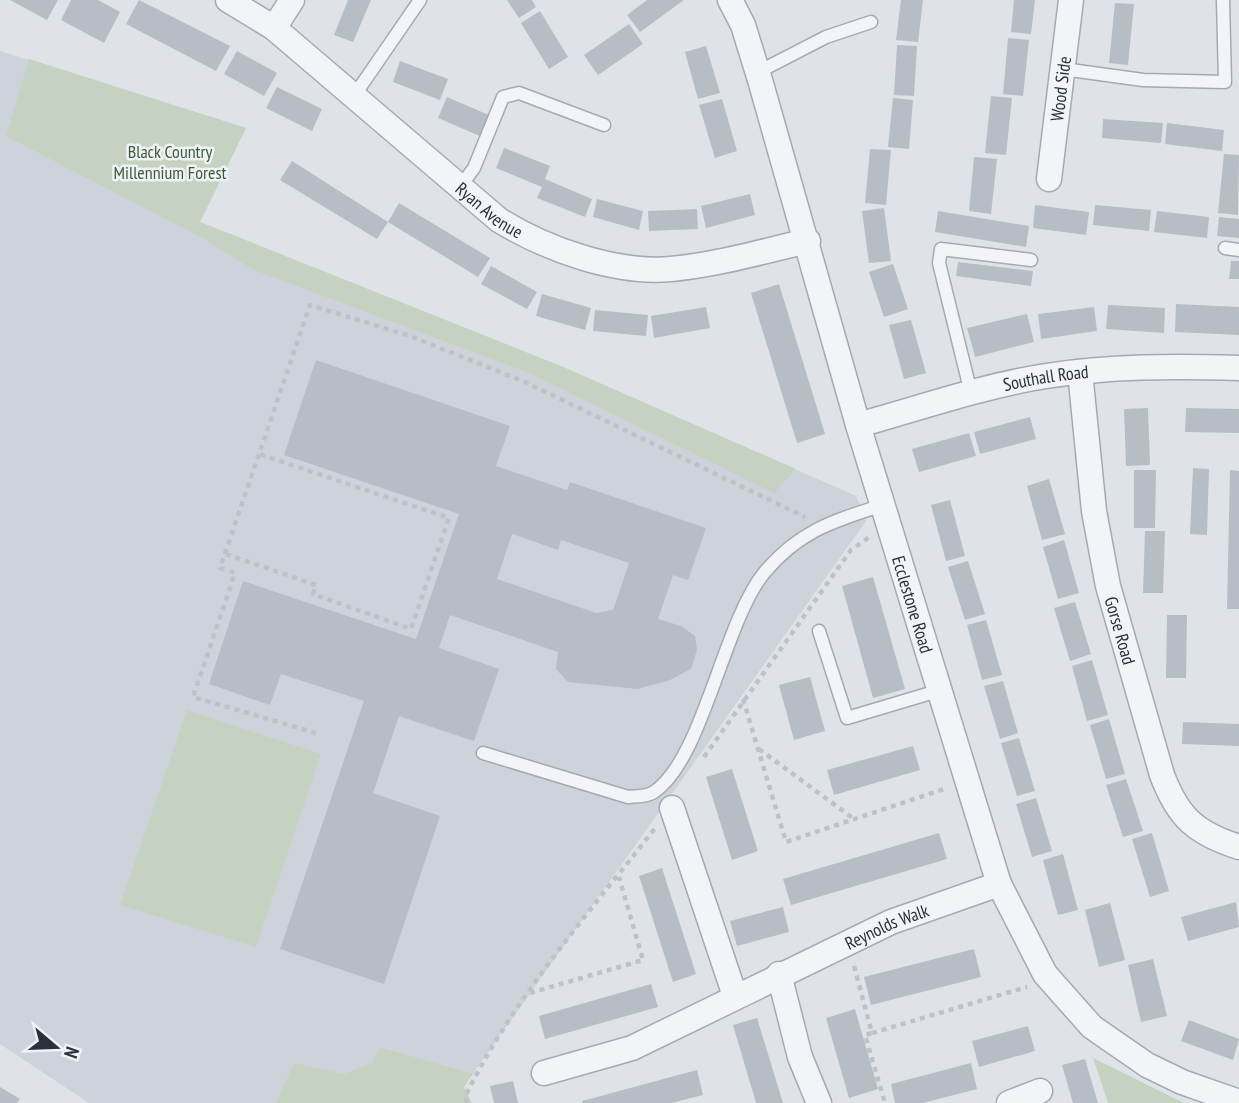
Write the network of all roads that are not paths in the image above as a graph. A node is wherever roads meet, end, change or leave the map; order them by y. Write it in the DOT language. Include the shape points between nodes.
graph roads {
  1 [pos="228,0"];
  2 [pos="292,0"];
  3 [pos="420,0"];
  4 [pos="730,0"];
  5 [pos="1071,0"];
  6 [pos="1223,0"];
  7 [pos="871,22"];
  8 [pos="274,28"];
  9 [pos="1063,69"];
  10 [pos="758,72"];
  11 [pos="354,96"];
  12 [pos="604,125"];
  13 [pos="1049,179"];
  14 [pos="460,187"];
  15 [pos="808,242"];
  16 [pos="1225,247"];
  17 [pos="1239,250"];
  18 [pos="1031,260"];
  19 [pos="1239,368"];
  20 [pos="1080,372"];
  21 [pos="971,393"];
  22 [pos="858,425"];
  23 [pos="883,505"];
  24 [pos="820,631"];
  25 [pos="941,690"];
  26 [pos="482,753"];
  27 [pos="672,808"];
  28 [pos="1239,847"];
  29 [pos="999,884"];
  30 [pos="779,975"];
  31 [pos="735,996"];
  32 [pos="544,1073"];
  33 [pos="1040,1090"];
  34 [pos="1239,1102"];
  35 [pos="819,1103"];
  36 [pos="1009,1103"];
  1 -- 8 [label="street, Ryan Avenue"];
  2 -- 8 [label="street"];
  3 -- 11 [label="lane"];
  4 -- 10 [label="street, Ecclestone Road"];
  5 -- 9 [label="street, Wood Side"];
  6 -- 9 [label="lane" via="1225,82 1143,80"];
  7 -- 10 [label="lane" via="826,37"];
  8 -- 11 [label="street, Ryan Avenue"];
  9 -- 13 [label="street, Wood Side"];
  10 -- 15 [label="street, Ecclestone Road"];
  11 -- 14 [label="street, Ryan Avenue"];
  12 -- 14 [label="lane" via="519,93 508,94 474,168"];
  14 -- 15 [label="street, Ryan Avenue" via="526,236 639,270 671,270"];
  15 -- 22 [label="street, Ecclestone Road"];
  16 -- 17 [label="lane"];
  18 -- 21 [label="lane" via="941,249 939,263"];
  19 -- 20 [label="street, Southall Road" via="1148,366"];
  20 -- 21 [label="street, Southall Road"];
  20 -- 28 [label="street, Gorse Road" via="1094,512 1108,586 1162,775 1173,805 1191,823"];
  21 -- 22 [label="street, Southall Road"];
  22 -- 23 [label="street, Ecclestone Road"];
  23 -- 25 [label="street, Ecclestone Road"];
  23 -- 26 [label="lane" via="821,525 793,543 762,575 683,755 669,780 651,794 628,797"];
  24 -- 25 [label="lane" via="847,718"];
  25 -- 29 [label="street, Ecclestone Road"];
  27 -- 31 [label="street"];
  29 -- 30 [label="street, Reynolds Walk" via="891,922"];
  29 -- 34 [label="street, Ecclestone Road" via="1045,974 1092,1027 1119,1048 1182,1082"];
  30 -- 31 [label="street, Reynolds Walk"];
  30 -- 35 [label="street" via="800,1057"];
  31 -- 32 [label="street, Reynolds Walk" via="632,1048"];
  33 -- 36 [label="street"];
}
